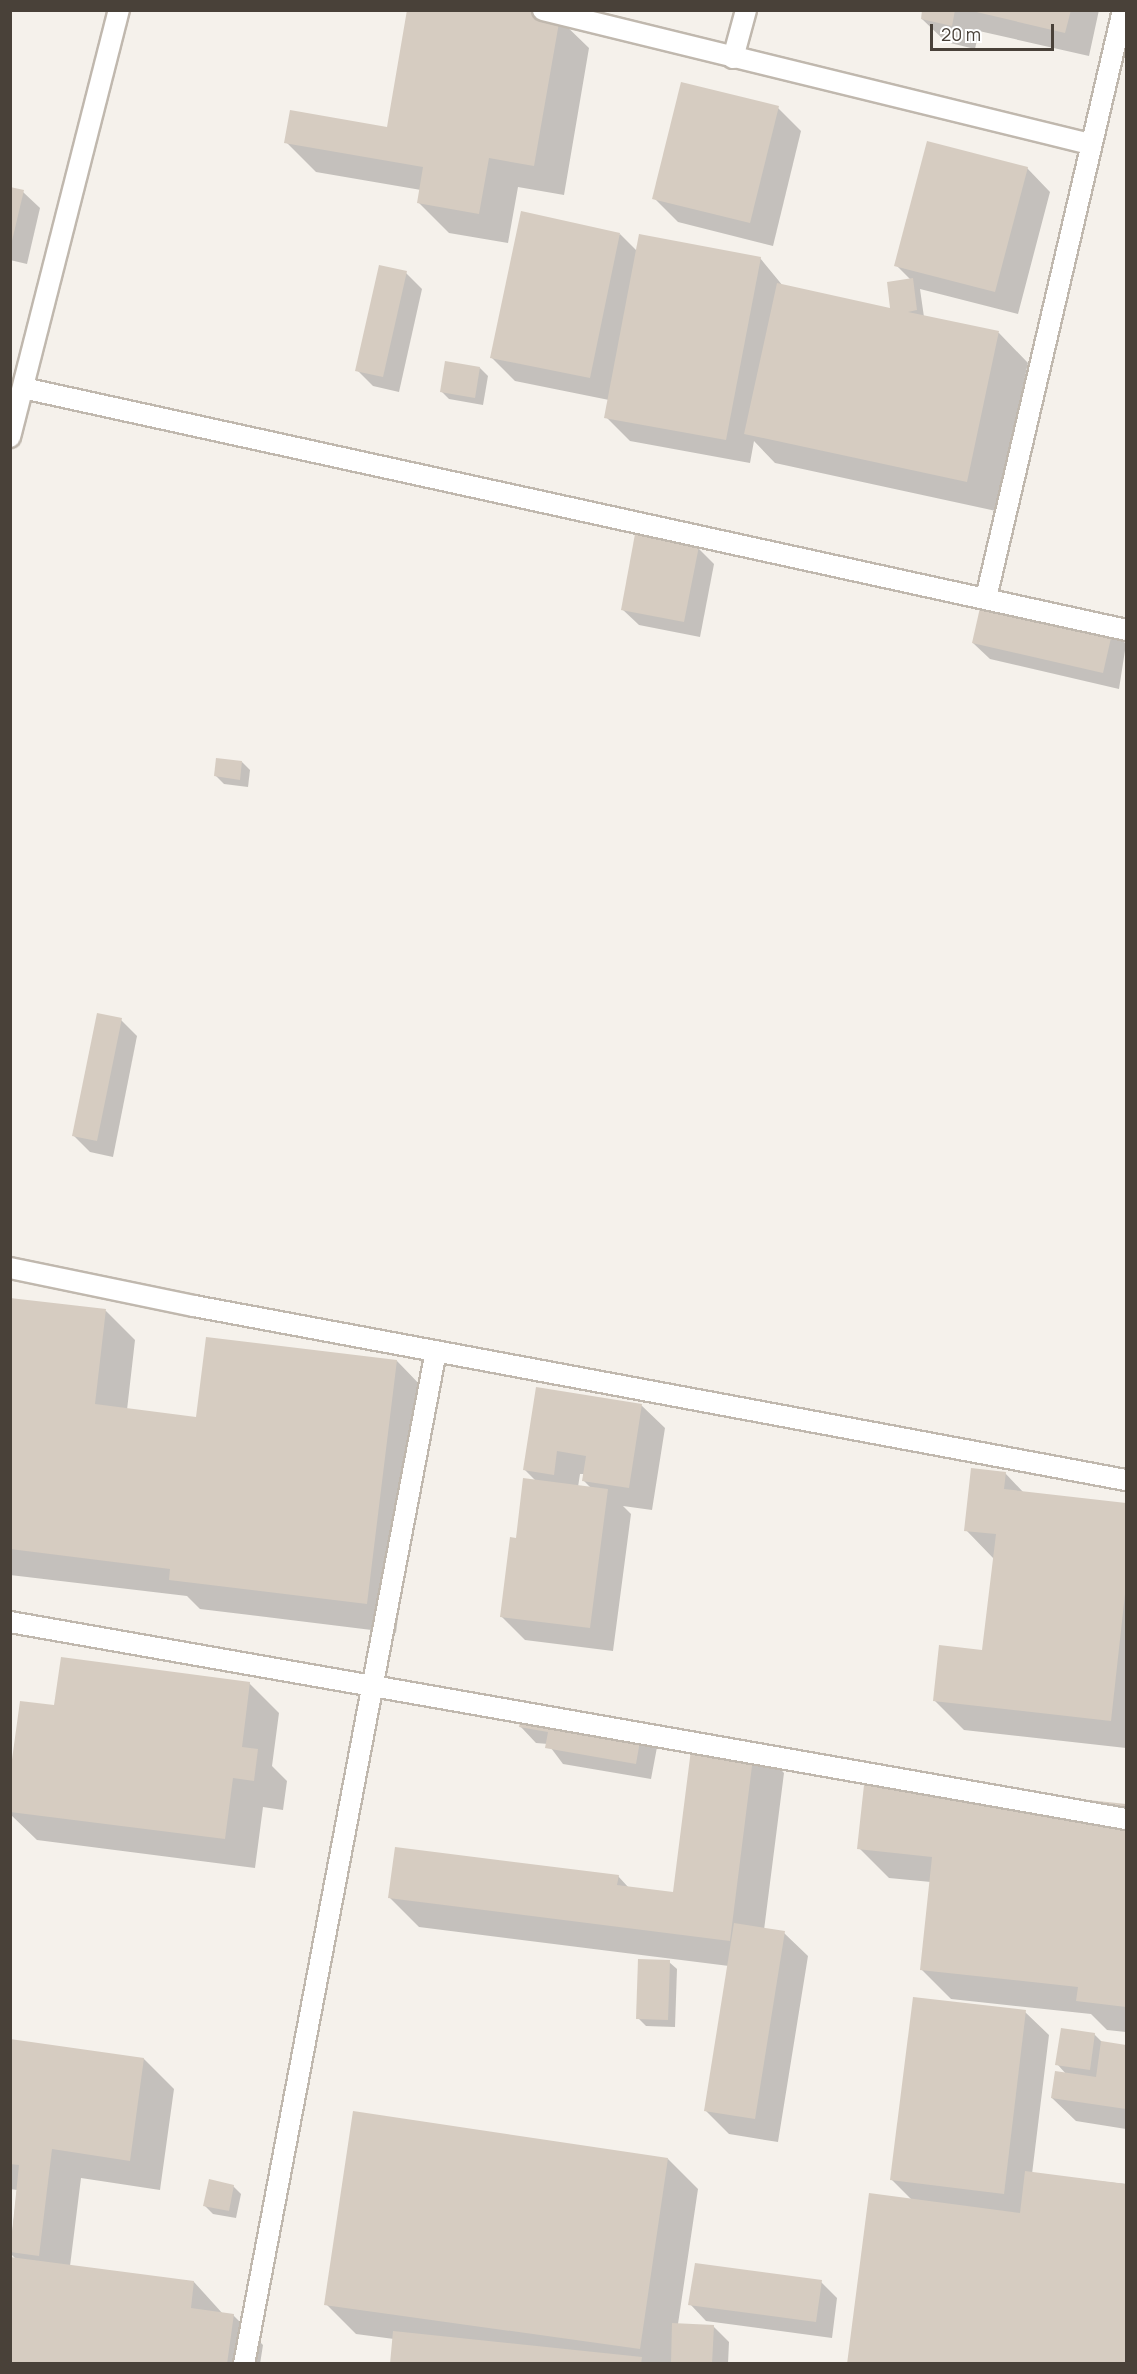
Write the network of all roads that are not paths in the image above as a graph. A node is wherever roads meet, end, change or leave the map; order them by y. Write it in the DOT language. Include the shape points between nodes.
graph roads {
  1 [pos="119,10"];
  2 [pos="543,10"];
  3 [pos="746,10"];
  4 [pos="1123,10"];
  5 [pos="733,58"];
  6 [pos="1090,144"];
  7 [pos="23,388"];
  8 [pos="10,437"];
  9 [pos="986,598"];
  10 [pos="1126,630"];
  11 [pos="10,1268"];
  12 [pos="436,1351"];
  13 [pos="1126,1480"];
  14 [pos="10,1622"];
  15 [pos="373,1687"];
  16 [pos="1126,1819"];
  17 [pos="244,2364"];
  1 -- 7 [label="lane"];
  2 -- 5 [label="lane"];
  3 -- 5 [label="lane"];
  4 -- 6 [label="lane"];
  5 -- 6 [label="lane"];
  6 -- 9 [label="lane"];
  7 -- 8 [label="lane"];
  7 -- 9 [label="lane"];
  9 -- 10 [label="lane"];
  11 -- 12 [label="lane"];
  12 -- 13 [label="lane"];
  12 -- 15 [label="lane"];
  14 -- 15 [label="lane"];
  15 -- 16 [label="lane"];
  15 -- 17 [label="lane"];
}
